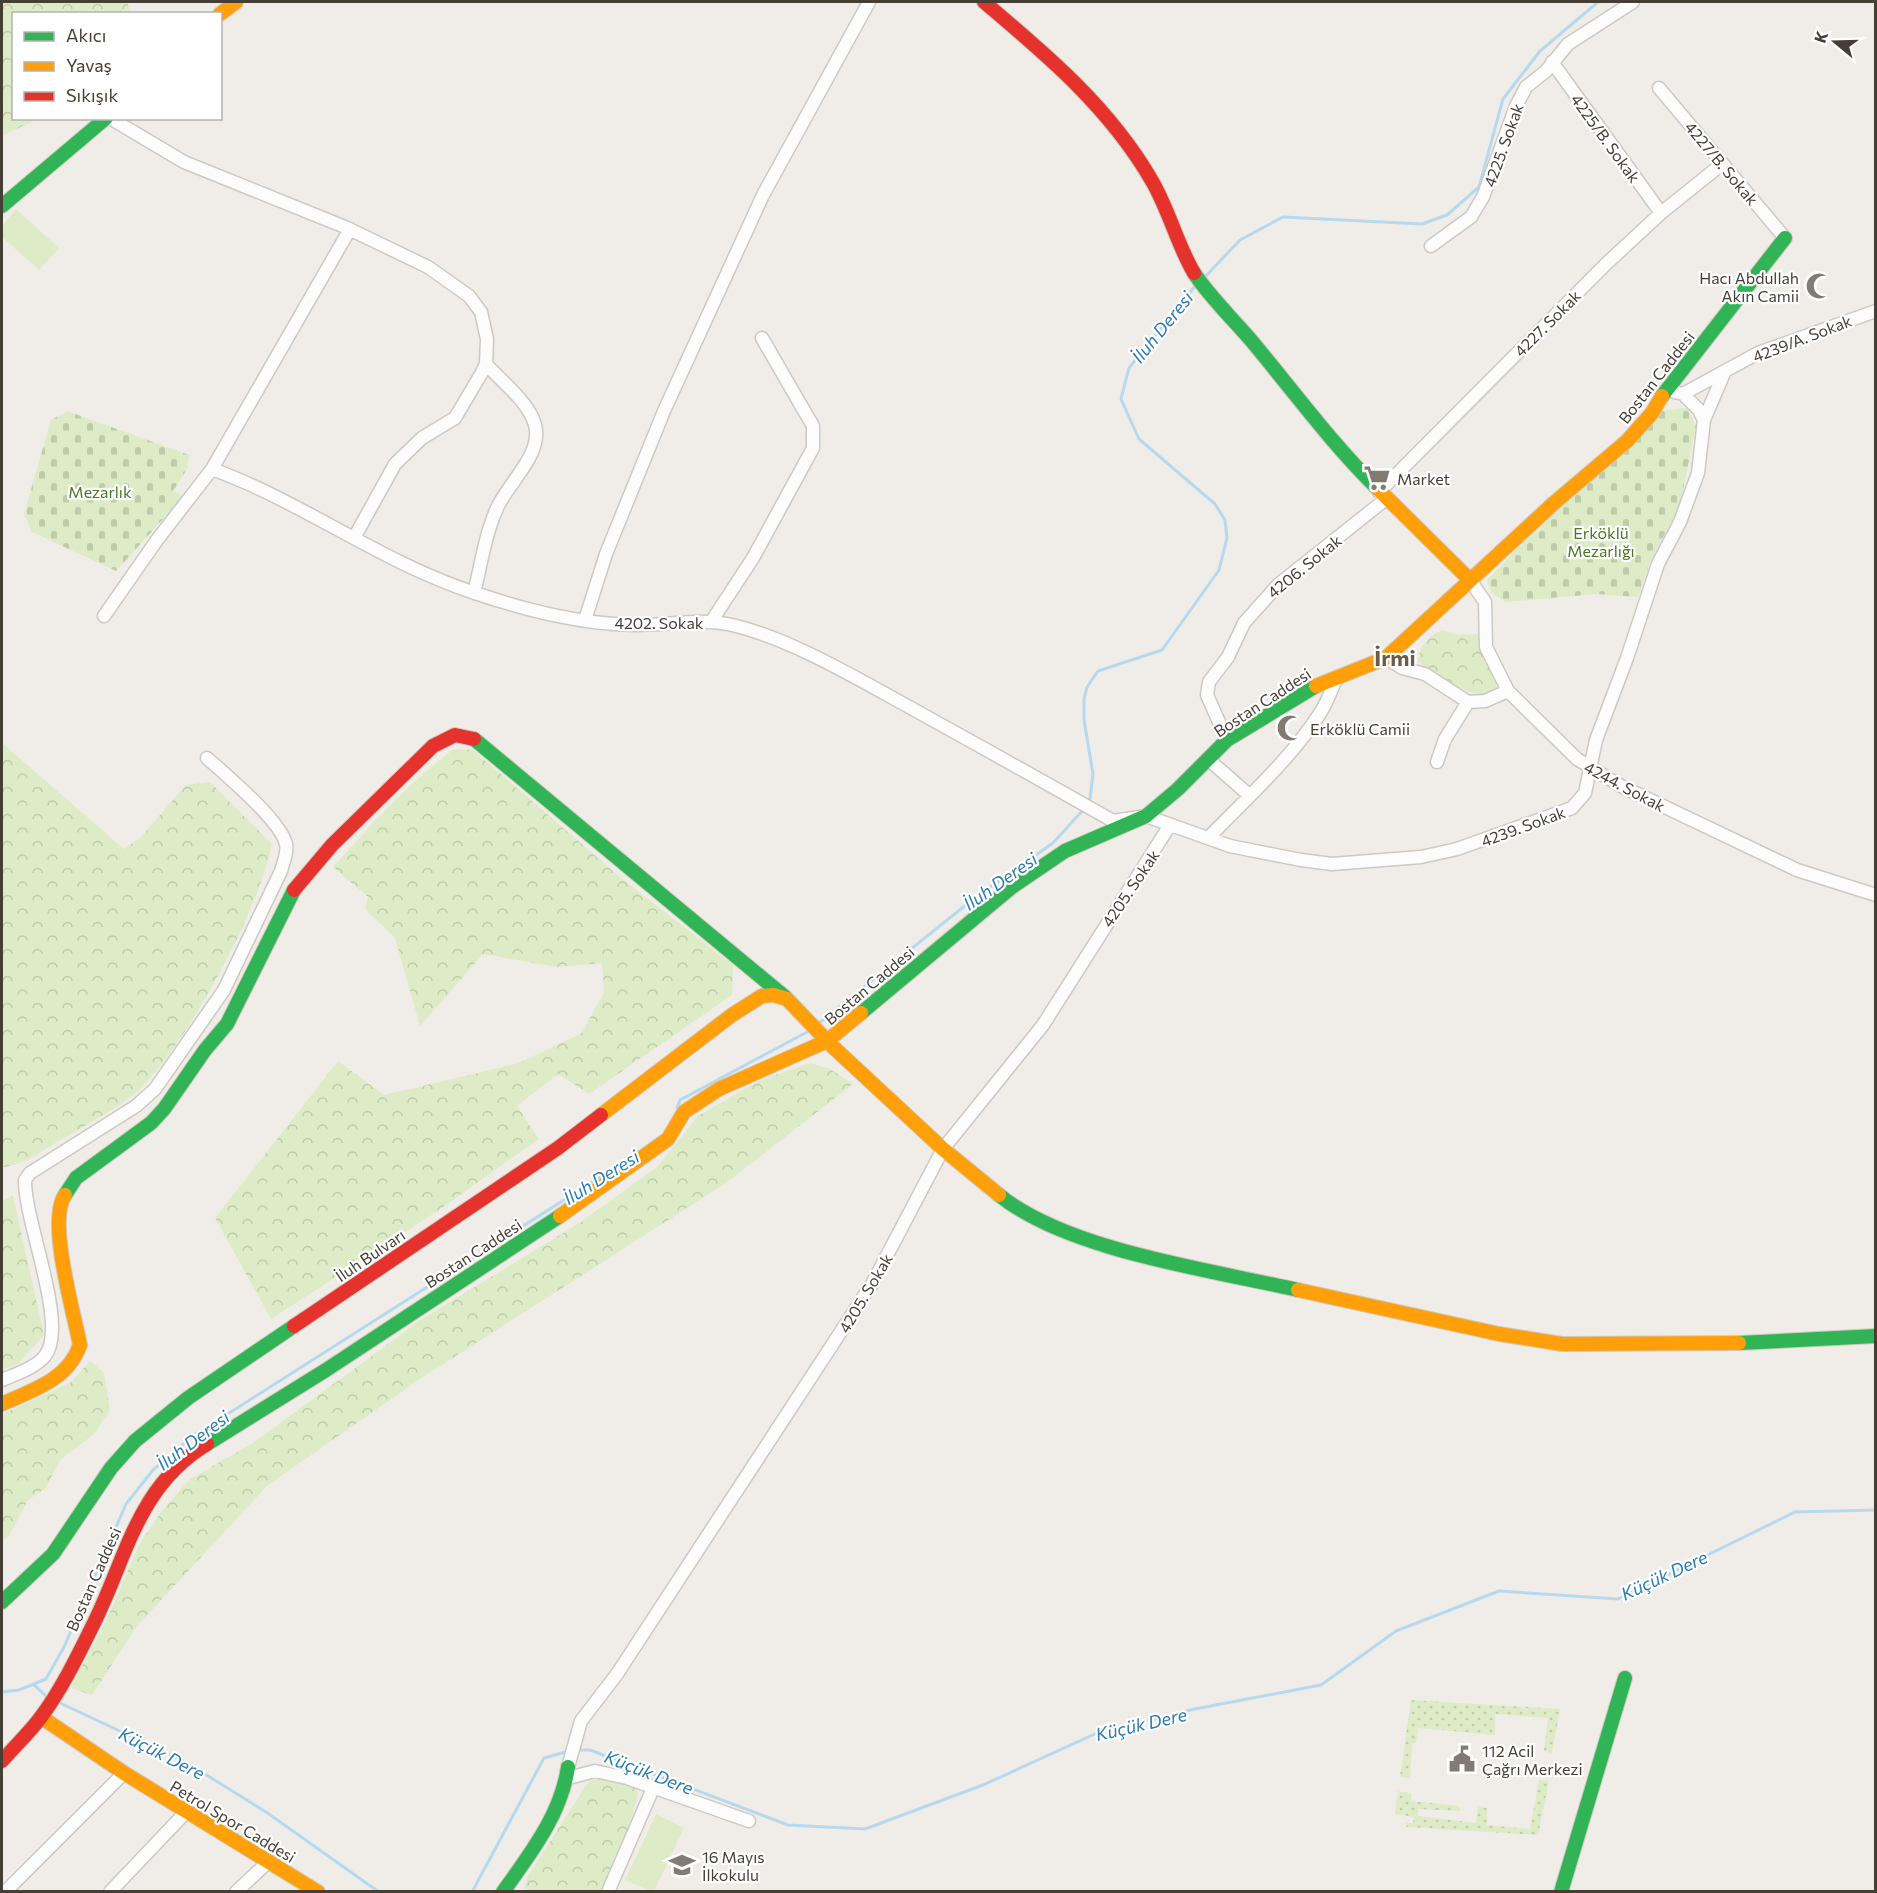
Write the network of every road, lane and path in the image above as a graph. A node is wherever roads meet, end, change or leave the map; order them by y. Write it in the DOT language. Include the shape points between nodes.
graph roads {
  1 [pos="236,2"];
  2 [pos="869,2"];
  3 [pos="984,2"];
  4 [pos="1633,2"];
  5 [pos="222,12"];
  6 [pos="1552,62"];
  7 [pos="1659,88"];
  8 [pos="106,120"];
  9 [pos="112,120"];
  10 [pos="1722,164"];
  11 [pos="2,206"];
  12 [pos="1661,213"];
  13 [pos="350,229"];
  14 [pos="1785,238"];
  15 [pos="1431,246"];
  16 [pos="1875,311"];
  17 [pos="762,338"];
  18 [pos="486,364"];
  19 [pos="1725,371"];
  20 [pos="1666,390"];
  21 [pos="1683,394"];
  22 [pos="1704,420"];
  23 [pos="212,470"];
  24 [pos="1383,495"];
  25 [pos="354,538"];
  26 [pos="1470,580"];
  27 [pos="474,593"];
  28 [pos="104,616"];
  29 [pos="585,620"];
  30 [pos="711,622"];
  31 [pos="1386,658"];
  32 [pos="1337,677"];
  33 [pos="1508,691"];
  34 [pos="1468,702"];
  35 [pos="1227,740"];
  36 [pos="207,758"];
  37 [pos="1208,759"];
  38 [pos="1437,762"];
  39 [pos="1590,768"];
  40 [pos="1250,795"];
  41 [pos="1092,809"];
  42 [pos="1146,816"];
  43 [pos="1170,825"];
  44 [pos="1208,838"];
  45 [pos="1875,895"];
  46 [pos="792,1004"];
  47 [pos="825,1039"];
  48 [pos="943,1149"];
  49 [pos="1875,1336"];
  50 [pos="2,1380"];
  51 [pos="2,1404"];
  52 [pos="2,1602"];
  53 [pos="1625,1678"];
  54 [pos="41,1717"];
  55 [pos="2,1761"];
  56 [pos="568,1772"];
  57 [pos="124,1773"];
  58 [pos="654,1786"];
  59 [pos="186,1812"];
  60 [pos="749,1821"];
  61 [pos="268,1862"];
  62 [pos="5,1892"];
  63 [pos="111,1892"];
  64 [pos="236,1892"];
  65 [pos="318,1892"];
  66 [pos="503,1892"];
  67 [pos="608,1892"];
  68 [pos="1561,1892"];
  1 -- 5 [label="street"];
  2 -- 29 [label="street" via="763,195 669,400 606,554"];
  3 -- 24 [label="street" via="1054,61 1114,123 1153,182 1192,270 1205,290 1346,458"];
  4 -- 6 [label="street, 4225. Sokak" via="1568,44"];
  6 -- 12 [label="street, 4225/B. Sokak"];
  6 -- 15 [label="street, 4225. Sokak" via="1526,87 1516,106 1487,188 1471,217"];
  7 -- 10 [label="street, 4227/B. Sokak"];
  8 -- 11 [label="street"];
  9 -- 13 [label="street" via="195,167"];
  10 -- 12 [label="street, 4227. Sokak"];
  10 -- 14 [label="street, 4227/B. Sokak"];
  12 -- 24 [label="street, 4227. Sokak" via="1606,264"];
  13 -- 18 [label="street" via="428,267 469,296 485,325"];
  13 -- 23 [label="street"];
  14 -- 20 [label="street, Bostan Caddesi"];
  16 -- 19 [label="street, 4239/A. Sokak" via="1790,340"];
  17 -- 30 [label="street" via="813,426 813,448 753,558"];
  18 -- 25 [label="street" via="455,418 422,438 395,465"];
  18 -- 27 [label="street" via="528,409 536,440 497,508"];
  19 -- 21 [label="street, 4239/A. Sokak"];
  19 -- 22 [label="street, 4239. Sokak"];
  20 -- 21 [label="street"];
  20 -- 26 [label="street, Bostan Caddesi" via="1627,441"];
  21 -- 22 [label="street"];
  22 -- 39 [label="street, 4239. Sokak" via="1698,473 1680,522 1658,564 1596,740"];
  23 -- 25 [label="street, 4202. Sokak" via="246,482"];
  23 -- 28 [label="street"];
  24 -- 26 [label="street"];
  24 -- 35 [label="street, 4206. Sokak" via="1279,584 1244,623 1228,657 1209,682 1207,695"];
  25 -- 27 [label="street, 4202. Sokak" via="402,564"];
  26 -- 31 [label="street, Bostan Caddesi"];
  26 -- 33 [label="street, 4244. Sokak" via="1485,602 1486,647"];
  27 -- 29 [label="street, 4202. Sokak"];
  29 -- 30 [label="street, 4202. Sokak" via="633,625"];
  30 -- 41 [label="street, 4202. Sokak" via="767,637 846,673"];
  31 -- 32 [label="street, Bostan Caddesi"];
  31 -- 34 [label="street" via="1402,668 1425,674"];
  32 -- 35 [label="street, Bostan Caddesi" via="1301,693"];
  32 -- 40 [label="street" via="1322,710"];
  33 -- 34 [label="street" via="1485,701"];
  33 -- 39 [label="street, 4244. Sokak"];
  34 -- 38 [label="street" via="1444,739"];
  35 -- 37 [label="street, Bostan Caddesi"];
  36 -- 50 [label="street" via="282,836 286,854 281,871 224,990 155,1089 136,1106 30,1173 26,1180 26,1196 51,1309 52,1339 42,1359"];
  37 -- 40 [label="street"];
  37 -- 42 [label="street, Bostan Caddesi"];
  39 -- 44 [label="street, 4239. Sokak" via="1585,793 1572,808 1457,849 1421,857 1332,864 1230,846"];
  39 -- 45 [label="street, 4244. Sokak" via="1797,870"];
  40 -- 44 [label="street"];
  41 -- 42 [label="street, 4239. Sokak" via="1113,821"];
  42 -- 43 [label="street, 4239. Sokak"];
  42 -- 47 [label="street, Bostan Caddesi" via="1065,851 1012,886"];
  43 -- 44 [label="street, 4239. Sokak"];
  43 -- 48 [label="street, 4205. Sokak" via="1043,1025"];
  46 -- 47 [label="street"];
  46 -- 51 [label="street" via="484,745 464,735 450,736 378,800 302,879 227,1024 164,1109 151,1123 90,1165 66,1191 59,1209 58,1229 80,1346 78,1355 64,1373"];
  46 -- 52 [label="street, İluh Bulvarı" via="774,995 750,1002 558,1148 188,1398 135,1441 111,1468 53,1554"];
  47 -- 48 [label="street"];
  47 -- 54 [label="street, Bostan Caddesi" via="718,1089 684,1112 668,1139 598,1191 326,1370 190,1454 162,1480 146,1503 92,1627"];
  48 -- 49 [label="street" via="1007,1201 1079,1236 1142,1255 1498,1334 1617,1347"];
  48 -- 56 [label="street, 4205. Sokak" via="900,1234 843,1331 617,1674 581,1721"];
  53 -- 68 [label="street"];
  54 -- 55 [label="street, Bostan Caddesi"];
  54 -- 57 [label="street, Petrol Spor Caddesi"];
  56 -- 58 [label="street" via="595,1771"];
  56 -- 66 [label="street" via="557,1807"];
  57 -- 59 [label="street, Petrol Spor Caddesi"];
  57 -- 62 [label="street"];
  58 -- 60 [label="street"];
  58 -- 67 [label="street"];
  59 -- 61 [label="street, Petrol Spor Caddesi"];
  59 -- 63 [label="street"];
  61 -- 64 [label="street"];
  61 -- 65 [label="street, Petrol Spor Caddesi"];
}
